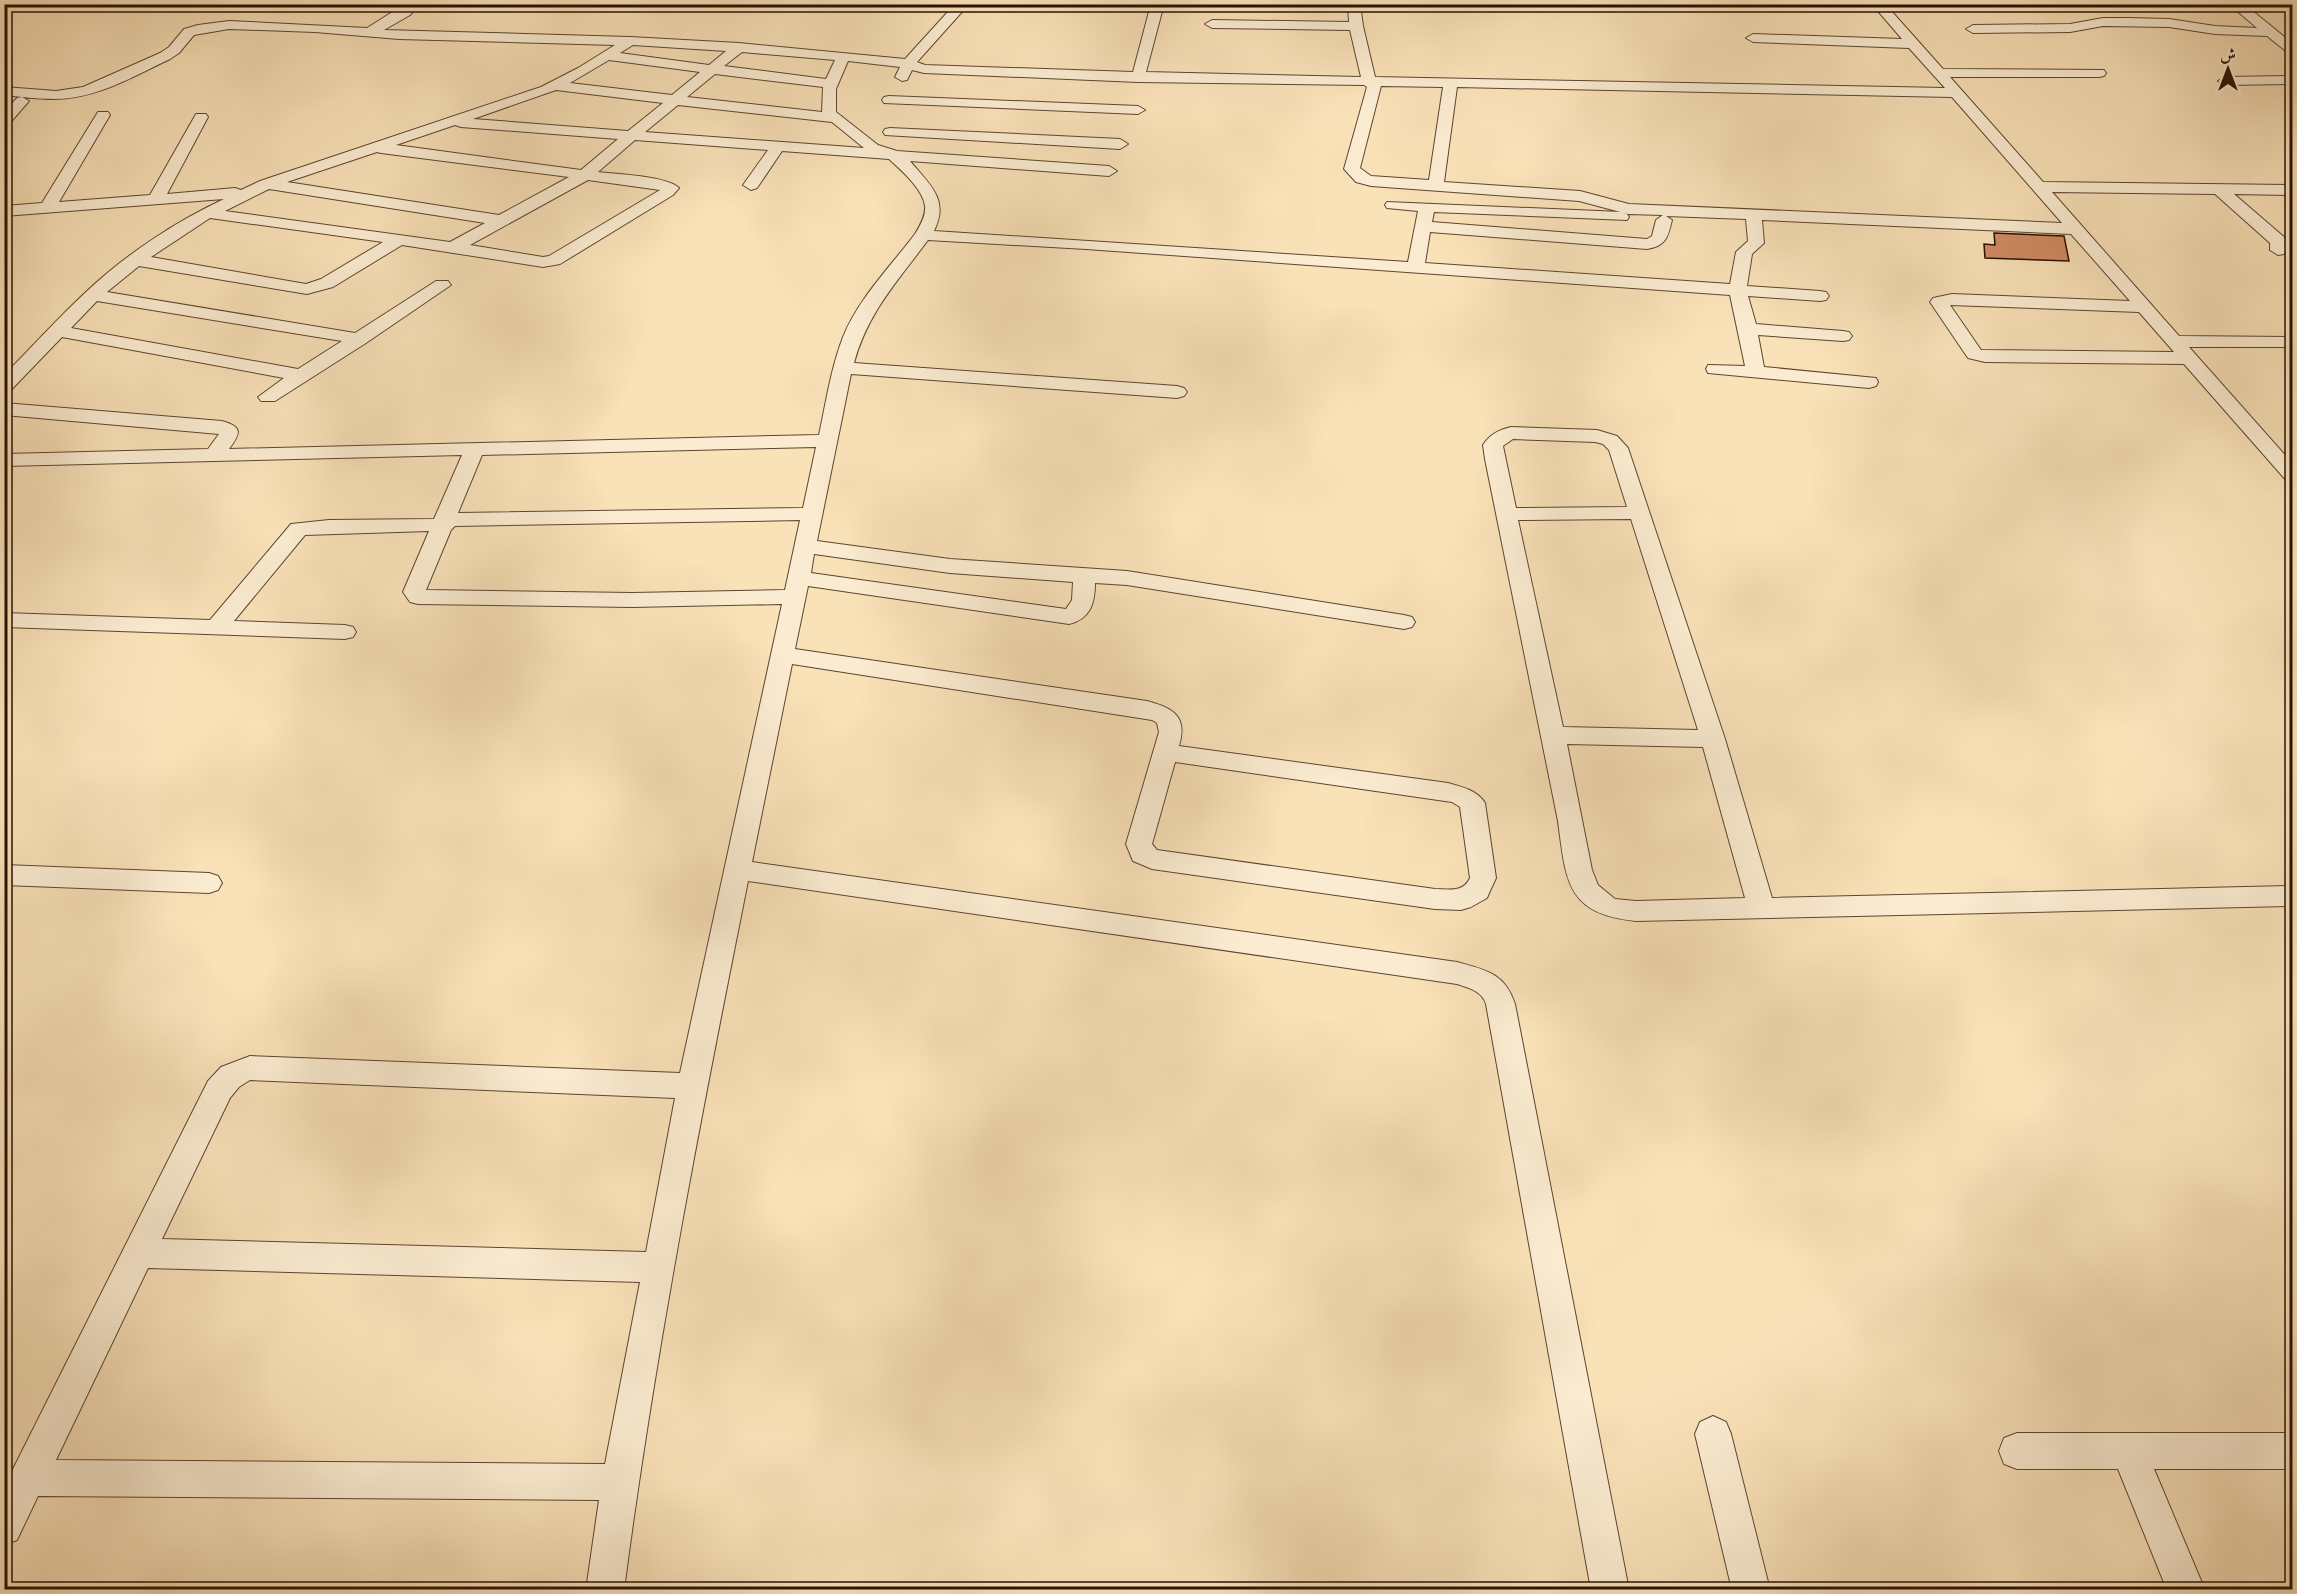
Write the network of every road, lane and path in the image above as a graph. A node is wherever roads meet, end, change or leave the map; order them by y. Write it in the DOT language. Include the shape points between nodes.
graph roads {
  1 [pos="413,4"];
  2 [pos="963,4"];
  3 [pos="1158,4"];
  4 [pos="1354,4"];
  5 [pos="1878,4"];
  6 [pos="2235,4"];
  7 [pos="434,20"];
  8 [pos="1212,24"];
  9 [pos="1356,26"];
  10 [pos="1973,29"];
  11 [pos="369,33"];
  12 [pos="2271,33"];
  13 [pos="2292,33"];
  14 [pos="435,36"];
  15 [pos="1753,38"];
  16 [pos="630,41"];
  17 [pos="1914,44"];
  18 [pos="739,47"];
  19 [pos="2292,49"];
  20 [pos="607,56"];
  21 [pos="843,56"];
  22 [pos="909,64"];
  23 [pos="713,69"];
  24 [pos="2099,73"];
  25 [pos="1939,74"];
  26 [pos="2292,80"];
  27 [pos="2225,81"];
  28 [pos="1372,83"];
  29 [pos="830,84"];
  30 [pos="1450,84"];
  31 [pos="555,86"];
  32 [pos="4,91"];
  33 [pos="1143,91"];
  34 [pos="1955,93"];
  35 [pos="675,100"];
  36 [pos="890,100"];
  37 [pos="22,101"];
  38 [pos="103,115"];
  39 [pos="201,117"];
  40 [pos="832,118"];
  41 [pos="4,121"];
  42 [pos="452,123"];
  43 [pos="890,132"];
  44 [pos="630,136"];
  45 [pos="1120,144"];
  46 [pos="374,148"];
  47 [pos="777,148"];
  48 [pos="894,155"];
  49 [pos="583,176"];
  50 [pos="266,184"];
  51 [pos="752,186"];
  52 [pos="1436,186"];
  53 [pos="2040,187"];
  54 [pos="2219,189"];
  55 [pos="2292,190"];
  56 [pos="247,192"];
  57 [pos="155,200"];
  58 [pos="1394,205"];
  59 [pos="48,207"];
  60 [pos="1426,207"];
  61 [pos="4,211"];
  62 [pos="207,213"];
  63 [pos="1753,214"];
  64 [pos="500,220"];
  65 [pos="1664,220"];
  66 [pos="1701,222"];
  67 [pos="1423,226"];
  68 [pos="2077,229"];
  69 [pos="922,235"];
  70 [pos="2292,235"];
  71 [pos="399,240"];
  72 [pos="453,247"];
  73 [pos="136,260"];
  74 [pos="1415,269"];
  75 [pos="442,285"];
  76 [pos="1738,290"];
  77 [pos="93,295"];
  78 [pos="1820,296"];
  79 [pos="2144,307"];
  80 [pos="1748,329"];
  81 [pos="60,331"];
  82 [pos="1843,336"];
  83 [pos="360,339"];
  84 [pos="2174,341"];
  85 [pos="2291,344"];
  86 [pos="2189,358"];
  87 [pos="842,368"];
  88 [pos="1715,369"];
  89 [pos="1756,372"];
  90 [pos="303,376"];
  91 [pos="1869,382"];
  92 [pos="4,386"];
  93 [pos="1177,392"];
  94 [pos="268,398"];
  95 [pos="4,409"];
  96 [pos="827,441"];
  97 [pos="475,448"];
  98 [pos="2269,448"];
  99 [pos="2292,448"];
  100 [pos="214,455"];
  101 [pos="4,460"];
  102 [pos="2292,475"];
  103 [pos="1640,513"];
  104 [pos="812,514"];
  105 [pos="1506,514"];
  106 [pos="446,522"];
  107 [pos="806,546"];
  108 [pos="1084,576"];
  109 [pos="798,587"];
  110 [pos="4,620"];
  111 [pos="1404,622"];
  112 [pos="217,626"];
  113 [pos="345,632"];
  114 [pos="783,655"];
  115 [pos="1553,735"];
  116 [pos="1713,739"];
  117 [pos="1165,752"];
  118 [pos="737,870"];
  119 [pos="4,875"];
  120 [pos="209,883"];
  121 [pos="2292,896"];
  122 [pos="1761,908"];
  123 [pos="692,1086"];
  124 [pos="138,1252"];
  125 [pos="659,1267"];
  126 [pos="1713,1434"];
  127 [pos="2129,1450"];
  128 [pos="2017,1451"];
  129 [pos="2292,1451"];
  130 [pos="29,1478"];
  131 [pos="620,1482"];
  132 [pos="4,1527"];
  133 [pos="605,1590"];
  134 [pos="1610,1590"];
  135 [pos="1750,1590"];
  136 [pos="2186,1590"];
  1 -- 11 [label="street"];
  2 -- 22 [label="street"];
  3 -- 33 [label="street"];
  4 -- 9 [label="street"];
  5 -- 17 [label="street"];
  6 -- 12 [label="street"];
  7 -- 14 [label="street"];
  8 -- 9 [label="street"];
  9 -- 28 [label="street"];
  10 -- 12 [label="street" via="2070,28 2130,22"];
  11 -- 14 [label="street"];
  11 -- 32 [label="street" via="212,26 189,32 174,51 91,90 62,94"];
  12 -- 13 [label="street"];
  12 -- 19 [label="street"];
  14 -- 16 [label="street"];
  15 -- 17 [label="street"];
  16 -- 18 [label="street"];
  16 -- 20 [label="street"];
  17 -- 25 [label="street"];
  18 -- 21 [label="street"];
  18 -- 23 [label="street"];
  20 -- 23 [label="street"];
  20 -- 31 [label="street"];
  21 -- 22 [label="street"];
  21 -- 29 [label="street"];
  22 -- 33 [label="street" via="924,69"];
  22 -- 36 [label="street"];
  23 -- 29 [label="street"];
  23 -- 35 [label="street"];
  24 -- 25 [label="street"];
  25 -- 34 [label="street"];
  26 -- 27 [label="street"];
  28 -- 30 [label="street"];
  28 -- 33 [label="street"];
  28 -- 52 [label="street" via="1352,169 1362,179 1371,181"];
  29 -- 40 [label="street"];
  30 -- 34 [label="street"];
  30 -- 52 [label="street"];
  31 -- 35 [label="street"];
  31 -- 42 [label="street"];
  33 -- 36 [label="street"];
  33 -- 45 [label="street"];
  34 -- 53 [label="street"];
  35 -- 40 [label="street"];
  35 -- 44 [label="street"];
  36 -- 43 [label="street"];
  37 -- 41 [label="street"];
  38 -- 59 [label="street"];
  39 -- 57 [label="street"];
  40 -- 48 [label="street" via="873,148"];
  42 -- 44 [label="street"];
  42 -- 46 [label="street"];
  43 -- 45 [label="street"];
  43 -- 48 [label="street"];
  44 -- 47 [label="street"];
  44 -- 49 [label="street"];
  45 -- 48 [label="street" via="1106,176"];
  46 -- 49 [label="street"];
  46 -- 50 [label="street"];
  47 -- 48 [label="street"];
  47 -- 51 [label="street"];
  48 -- 69 [label="street" via="928,193 933,206 931,220"];
  49 -- 64 [label="street"];
  49 -- 72 [label="street" via="670,189 549,262"];
  50 -- 56 [label="street"];
  50 -- 64 [label="street"];
  52 -- 63 [label="street" via="1590,197 1618,208"];
  53 -- 54 [label="street"];
  53 -- 68 [label="street"];
  54 -- 55 [label="street"];
  54 -- 70 [label="street" via="2275,243"];
  56 -- 57 [label="street"];
  56 -- 62 [label="street"];
  57 -- 59 [label="street"];
  58 -- 60 [label="street"];
  59 -- 61 [label="street"];
  60 -- 65 [label="street"];
  60 -- 67 [label="street"];
  62 -- 71 [label="street"];
  62 -- 73 [label="street"];
  63 -- 68 [label="street"];
  63 -- 76 [label="street" via="1756,243 1744,252"];
  64 -- 72 [label="street"];
  65 -- 66 [label="street"];
  65 -- 67 [label="street" via="1660,238 1647,244"];
  67 -- 74 [label="street"];
  68 -- 79 [label="street"];
  69 -- 74 [label="street"];
  69 -- 87 [label="street" via="863,315"];
  71 -- 72 [label="street"];
  71 -- 73 [label="street" via="327,283 307,289"];
  73 -- 77 [label="street"];
  74 -- 76 [label="street"];
  75 -- 83 [label="street"];
  76 -- 78 [label="street"];
  76 -- 80 [label="street"];
  77 -- 81 [label="street"];
  77 -- 83 [label="street"];
  79 -- 84 [label="street"];
  79 -- 86 [label="street" via="1952,299 1939,302 1975,354"];
  80 -- 82 [label="street"];
  80 -- 89 [label="street"];
  81 -- 90 [label="street"];
  81 -- 92 [label="street"];
  83 -- 90 [label="street"];
  84 -- 85 [label="street"];
  84 -- 86 [label="street"];
  86 -- 98 [label="street"];
  87 -- 93 [label="street"];
  87 -- 96 [label="street"];
  88 -- 89 [label="street"];
  89 -- 91 [label="street"];
  90 -- 94 [label="street"];
  95 -- 100 [label="street" via="222,427 229,435"];
  96 -- 97 [label="street"];
  96 -- 104 [label="street"];
  97 -- 100 [label="street"];
  97 -- 106 [label="street"];
  98 -- 99 [label="street"];
  98 -- 102 [label="street"];
  100 -- 101 [label="street"];
  103 -- 105 [label="street"];
  103 -- 105 [label="street" via="1618,448 1610,440 1597,436 1511,433 1493,445"];
  103 -- 116 [label="street"];
  104 -- 106 [label="street"];
  104 -- 107 [label="street"];
  105 -- 115 [label="street"];
  106 -- 109 [label="street" via="414,592 418,597 632,600"];
  106 -- 112 [label="street" via="299,529"];
  107 -- 108 [label="street" via="950,566"];
  107 -- 109 [label="street"];
  108 -- 109 [label="street" via="1082,607 1070,617"];
  108 -- 111 [label="street" via="1173,584"];
  109 -- 114 [label="street"];
  110 -- 112 [label="street"];
  112 -- 113 [label="street"];
  114 -- 117 [label="street" via="1147,709 1162,713 1170,721"];
  114 -- 118 [label="street"];
  115 -- 116 [label="street"];
  115 -- 122 [label="street" via="1580,880 1591,895 1608,907 1636,911"];
  116 -- 122 [label="street"];
  117 -- 117 [label="street" via="1461,796 1472,803 1483,878 1477,891 1461,900 1434,899 1152,859 1142,854 1139,844"];
  118 -- 123 [label="street"];
  118 -- 134 [label="street" via="1457,973 1491,984 1500,997"];
  119 -- 120 [label="street"];
  121 -- 122 [label="street"];
  123 -- 124 [label="street" via="250,1068 237,1071 219,1090"];
  123 -- 125 [label="street"];
  124 -- 125 [label="street"];
  124 -- 130 [label="street"];
  125 -- 131 [label="street"];
  126 -- 135 [label="street"];
  127 -- 128 [label="street"];
  127 -- 129 [label="street"];
  127 -- 136 [label="street"];
  130 -- 131 [label="street"];
  130 -- 132 [label="street"];
  131 -- 133 [label="street"];
}
